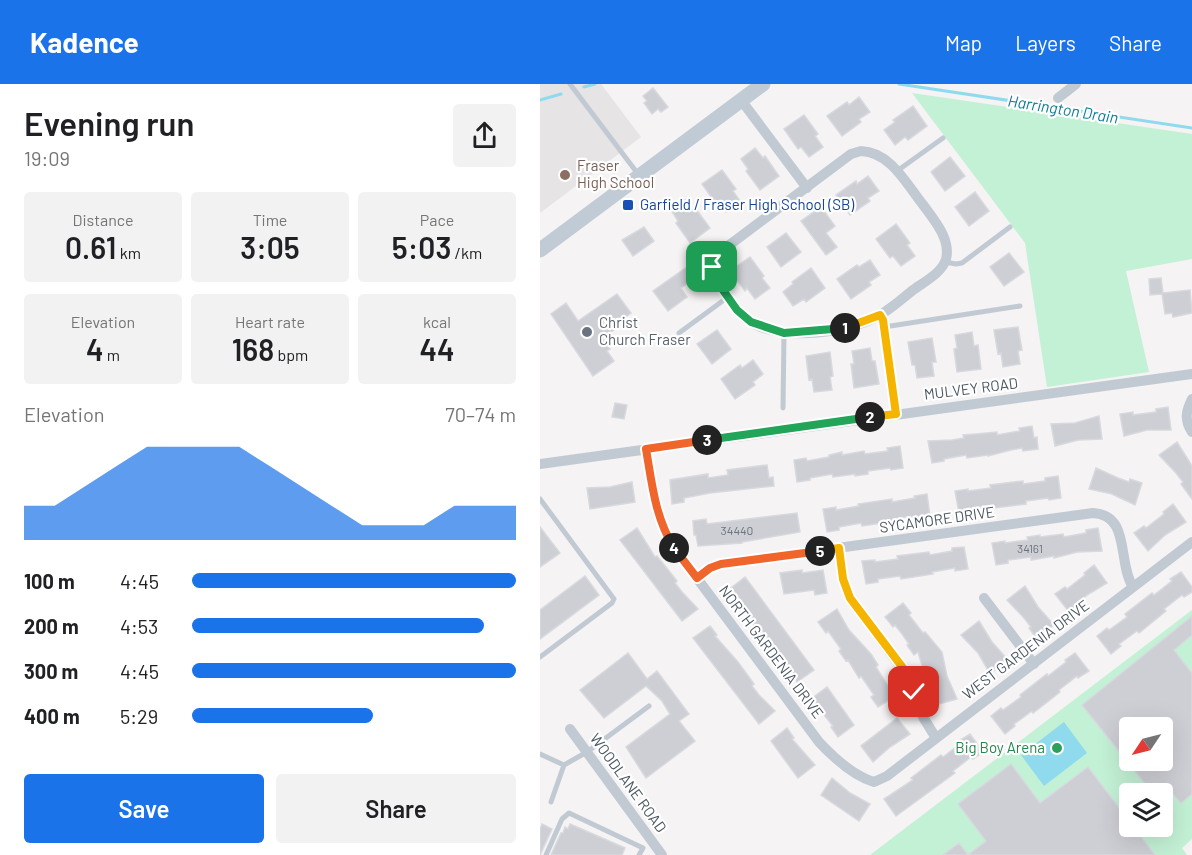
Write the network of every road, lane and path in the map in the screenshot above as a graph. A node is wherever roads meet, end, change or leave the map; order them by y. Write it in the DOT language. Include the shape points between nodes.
graph roads {
  1 [pos="570,84"];
  2 [pos="763,84"];
  3 [pos="1076,84"];
  4 [pos="1058,98"];
  5 [pos="741,100"];
  6 [pos="943,138"];
  7 [pos="897,171"];
  8 [pos="640,176"];
  9 [pos="807,188"];
  10 [pos="1010,227"];
  11 [pos="540,250"];
  12 [pos="945,262"];
  13 [pos="728,297"];
  14 [pos="1020,306"];
  15 [pos="880,315"];
  16 [pos="884,327"];
  17 [pos="679,333"];
  18 [pos="784,333"];
  19 [pos="1192,374"];
  20 [pos="1192,399"];
  21 [pos="783,408"];
  22 [pos="896,414"];
  23 [pos="1192,432"];
  24 [pos="646,449"];
  25 [pos="540,464"];
  26 [pos="540,499"];
  27 [pos="1192,542"];
  28 [pos="839,548"];
  29 [pos="697,578"];
  30 [pos="1133,587"];
  31 [pos="984,598"];
  32 [pos="540,657"];
  33 [pos="1034,664"];
  34 [pos="650,706"];
  35 [pos="570,729"];
  36 [pos="936,738"];
  37 [pos="587,752"];
  38 [pos="540,754"];
  39 [pos="564,765"];
  40 [pos="878,782"];
  41 [pos="551,802"];
  42 [pos="647,844"];
  43 [pos="546,855"];
  44 [pos="639,855"];
  45 [pos="662,855"];
  1 -- 8 [label="lane"];
  2 -- 5 [label="main road"];
  3 -- 4 [label="street"];
  5 -- 8 [label="main road"];
  5 -- 9 [label="street"];
  6 -- 7 [label="lane"];
  7 -- 9 [label="street" via="878,154 861,151 851,154"];
  7 -- 12 [label="street" via="938,226 946,248"];
  8 -- 11 [label="main road"];
  9 -- 13 [label="street" via="720,252 712,267"];
  10 -- 12 [label="lane" via="962,262"];
  12 -- 15 [label="street" via="931,278"];
  13 -- 17 [label="lane"];
  13 -- 18 [label="street" via="751,322"];
  14 -- 16 [label="lane"];
  15 -- 16 [label="street"];
  15 -- 18 [label="street" via="841,329"];
  16 -- 22 [label="street"];
  18 -- 21 [label="lane"];
  19 -- 22 [label="street, MULVEY ROAD"];
  20 -- 23 [label="street" via="1186,419"];
  22 -- 24 [label="street, MULVEY ROAD"];
  24 -- 25 [label="street, MULVEY ROAD"];
  24 -- 29 [label="street, NORTH GARDENIA DRIVE" via="661,525"];
  26 -- 32 [label="lane" via="614,600"];
  27 -- 30 [label="street, WEST GARDENIA DRIVE"];
  28 -- 29 [label="street, SYCAMORE DRIVE" via="721,564"];
  28 -- 30 [label="street, SYCAMORE DRIVE" via="1101,514 1110,517 1118,530"];
  28 -- 36 [label="street" via="850,598 908,677 923,717"];
  29 -- 40 [label="street, NORTH GARDENIA DRIVE" via="828,752 864,778"];
  30 -- 33 [label="street, WEST GARDENIA DRIVE"];
  31 -- 33 [label="street"];
  33 -- 36 [label="street, WEST GARDENIA DRIVE"];
  34 -- 37 [label="lane"];
  35 -- 37 [label="street, WOODLANE ROAD"];
  36 -- 40 [label="street, WEST GARDENIA DRIVE"];
  37 -- 39 [label="lane"];
  37 -- 42 [label="street, WOODLANE ROAD"];
  38 -- 39 [label="lane"];
  39 -- 41 [label="lane"];
  42 -- 43 [label="lane" via="569,813 562,819"];
  42 -- 44 [label="lane"];
  42 -- 45 [label="street, WOODLANE ROAD"];
}
